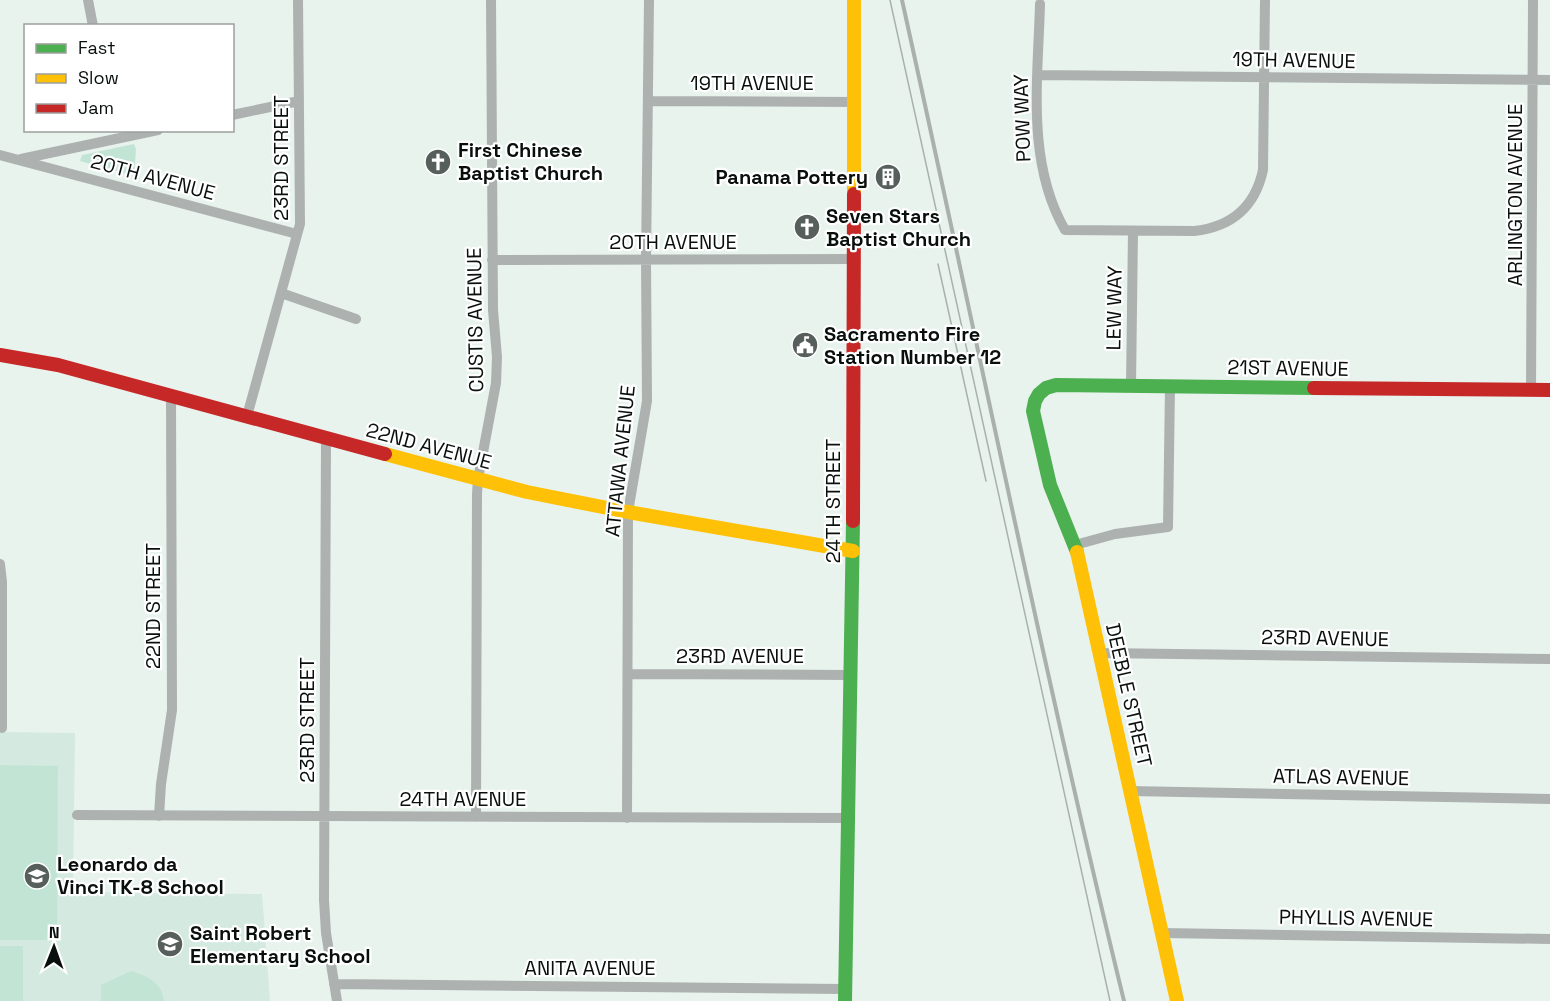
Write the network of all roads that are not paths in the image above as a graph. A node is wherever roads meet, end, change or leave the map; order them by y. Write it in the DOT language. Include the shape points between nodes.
graph roads {
  1 [pos="88,0"];
  2 [pos="298,0"];
  3 [pos="491,0"];
  4 [pos="649,0"];
  5 [pos="854,0"];
  6 [pos="1266,0"];
  7 [pos="1533,0"];
  8 [pos="1040,4"];
  9 [pos="93,24"];
  10 [pos="1038,75"];
  11 [pos="1264,77"];
  12 [pos="1533,80"];
  13 [pos="1550,80"];
  14 [pos="299,101"];
  15 [pos="649,102"];
  16 [pos="855,102"];
  17 [pos="234,115"];
  18 [pos="141,132"];
  19 [pos="116,135"];
  20 [pos="0,155"];
  21 [pos="18,159"];
  22 [pos="1133,231"];
  23 [pos="297,234"];
  24 [pos="853,259"];
  25 [pos="492,260"];
  26 [pos="646,260"];
  27 [pos="281,293"];
  28 [pos="356,319"];
  29 [pos="0,355"];
  30 [pos="1131,386"];
  31 [pos="1170,386"];
  32 [pos="1531,390"];
  33 [pos="1550,390"];
  34 [pos="171,396"];
  35 [pos="1034,402"];
  36 [pos="247,416"];
  37 [pos="326,438"];
  38 [pos="478,479"];
  39 [pos="628,512"];
  40 [pos="1075,545"];
  41 [pos="852,551"];
  42 [pos="0,564"];
  43 [pos="1,650"];
  44 [pos="1100,653"];
  45 [pos="1550,659"];
  46 [pos="628,674"];
  47 [pos="851,675"];
  48 [pos="2,728"];
  49 [pos="1130,791"];
  50 [pos="1550,799"];
  51 [pos="76,815"];
  52 [pos="159,816"];
  53 [pos="324,816"];
  54 [pos="476,817"];
  55 [pos="627,818"];
  56 [pos="849,818"];
  57 [pos="1162,933"];
  58 [pos="1550,939"];
  59 [pos="334,984"];
  60 [pos="845,995"];
  61 [pos="337,1001"];
  62 [pos="1177,1001"];
  1 -- 9 [label="street"];
  2 -- 14 [label="street, 23RD STREET"];
  3 -- 25 [label="street, CUSTIS AVENUE"];
  4 -- 15 [label="street, ATTAWA AVENUE"];
  5 -- 16 [label="street, 24TH STREET"];
  6 -- 11 [label="street"];
  7 -- 12 [label="street, ARLINGTON AVENUE"];
  8 -- 10 [label="street, POW WAY"];
  10 -- 11 [label="street, 19TH AVENUE"];
  10 -- 22 [label="street, POW WAY" via="1042,172 1065,230"];
  11 -- 12 [label="street, 19TH AVENUE"];
  11 -- 22 [label="street" via="1263,170 1248,206 1235,218 1209,230"];
  12 -- 13 [label="street, 19TH AVENUE"];
  12 -- 32 [label="street, ARLINGTON AVENUE"];
  14 -- 17 [label="street"];
  14 -- 23 [label="street, 23RD STREET"];
  15 -- 16 [label="street, 19TH AVENUE"];
  15 -- 26 [label="street, ATTAWA AVENUE"];
  16 -- 24 [label="street, 24TH STREET"];
  18 -- 19 [label="street"];
  19 -- 21 [label="street"];
  20 -- 21 [label="street, 20TH AVENUE"];
  21 -- 23 [label="street, 20TH AVENUE"];
  22 -- 30 [label="street, LEW WAY"];
  23 -- 27 [label="street, 23RD STREET"];
  24 -- 26 [label="street, 20TH AVENUE"];
  24 -- 41 [label="street, 24TH STREET"];
  25 -- 26 [label="street, 20TH AVENUE"];
  25 -- 38 [label="street, CUSTIS AVENUE" via="496,383"];
  26 -- 39 [label="street, ATTAWA AVENUE" via="647,401"];
  27 -- 28 [label="street"];
  27 -- 36 [label="street, 23RD STREET"];
  29 -- 34 [label="street, 22ND AVENUE" via="58,365"];
  30 -- 31 [label="street, 21ST AVENUE"];
  30 -- 35 [label="street, 21ST AVENUE" via="1051,386 1043,389"];
  31 -- 32 [label="street, 21ST AVENUE"];
  31 -- 40 [label="street" via="1168,527 1140,529"];
  32 -- 33 [label="street, 21ST AVENUE"];
  34 -- 36 [label="street, 22ND AVENUE"];
  34 -- 52 [label="street, 22ND STREET" via="172,710"];
  35 -- 40 [label="street, DEEBLE STREET" via="1050,485"];
  36 -- 37 [label="street, 22ND AVENUE"];
  37 -- 38 [label="street, 22ND AVENUE"];
  37 -- 53 [label="street, 23RD STREET"];
  38 -- 39 [label="street, 22ND AVENUE"];
  38 -- 54 [label="street, CUSTIS AVENUE"];
  39 -- 41 [label="street, 22ND AVENUE"];
  39 -- 46 [label="street, ATTAWA AVENUE"];
  40 -- 44 [label="street, DEEBLE STREET"];
  41 -- 47 [label="street, 24TH STREET"];
  42 -- 43 [label="street"];
  43 -- 48 [label="street"];
  44 -- 45 [label="street, 23RD AVENUE"];
  44 -- 49 [label="street, DEEBLE STREET"];
  46 -- 47 [label="street, 23RD AVENUE"];
  46 -- 55 [label="street, ATTAWA AVENUE"];
  47 -- 56 [label="street, 24TH STREET"];
  49 -- 50 [label="street, ATLAS AVENUE"];
  49 -- 57 [label="street, DEEBLE STREET"];
  51 -- 52 [label="street, 24TH AVENUE"];
  52 -- 53 [label="street, 24TH AVENUE"];
  53 -- 54 [label="street, 24TH AVENUE"];
  53 -- 59 [label="street, 23RD STREET" via="324,900"];
  54 -- 55 [label="street, 24TH AVENUE"];
  55 -- 56 [label="street, 24TH AVENUE"];
  56 -- 60 [label="street, 24TH STREET"];
  57 -- 58 [label="street, PHYLLIS AVENUE"];
  57 -- 62 [label="street, DEEBLE STREET"];
  59 -- 60 [label="street, ANITA AVENUE"];
  59 -- 61 [label="street, 23RD STREET"];
}
